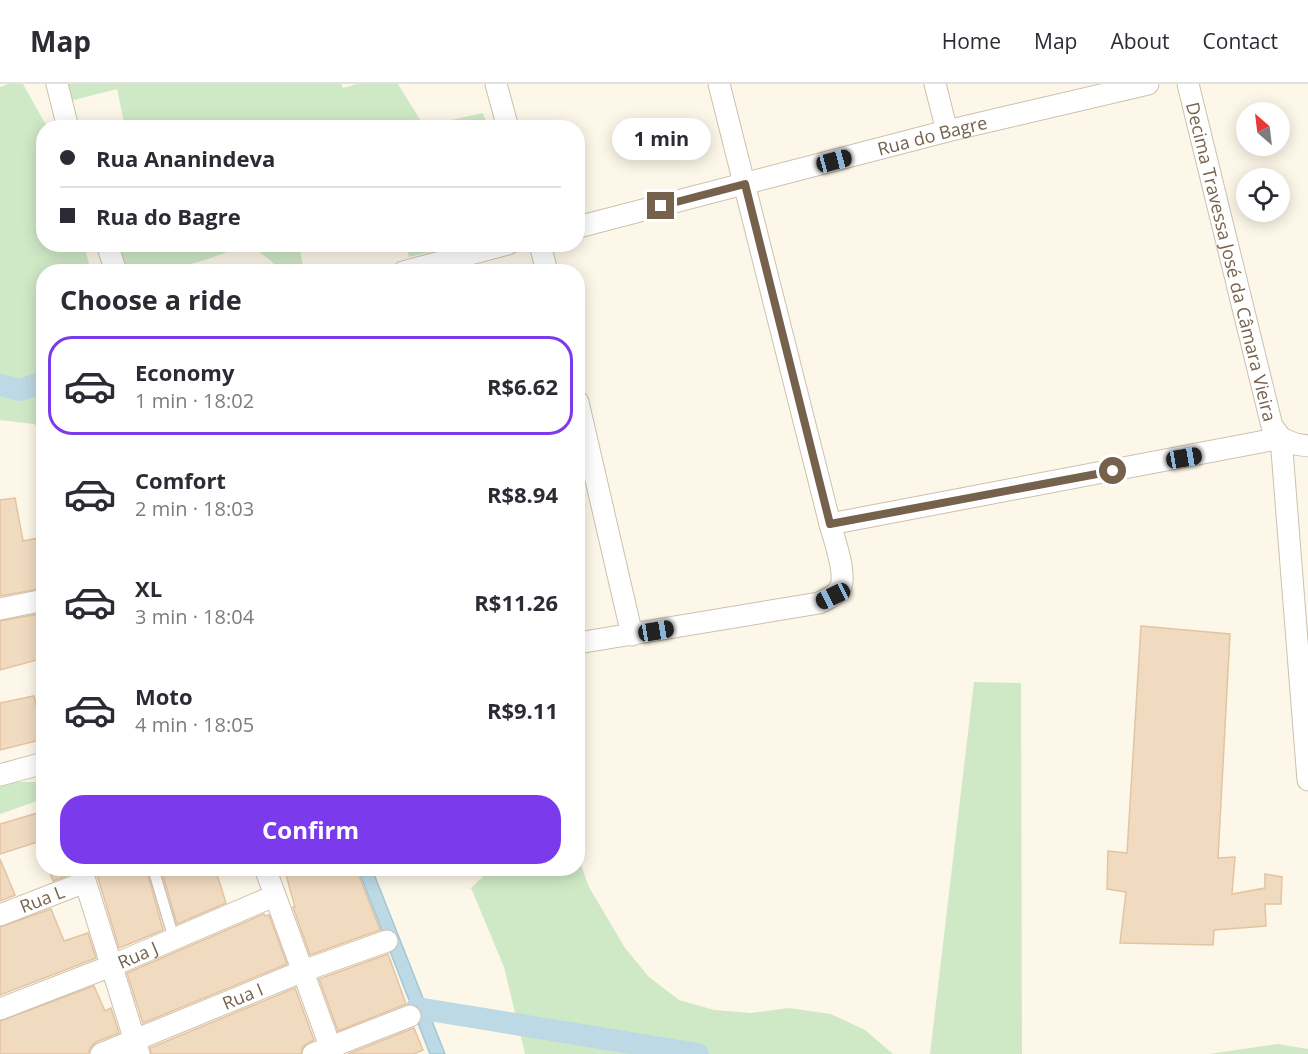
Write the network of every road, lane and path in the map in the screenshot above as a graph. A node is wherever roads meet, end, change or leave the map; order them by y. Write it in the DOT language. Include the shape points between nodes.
graph roads {
  1 [pos="57,84"];
  2 [pos="496,84"];
  3 [pos="719,84"];
  4 [pos="935,84"];
  5 [pos="1148,84"];
  6 [pos="1188,84"];
  7 [pos="1065,93"];
  8 [pos="66,120"];
  9 [pos="506,120"];
  10 [pos="946,131"];
  11 [pos="745,184"];
  12 [pos="585,225"];
  13 [pos="477,252"];
  14 [pos="433,264"];
  15 [pos="585,432"];
  16 [pos="1281,438"];
  17 [pos="1308,446"];
  18 [pos="830,524"];
  19 [pos="36,602"];
  20 [pos="0,609"];
  21 [pos="632,635"];
  22 [pos="585,642"];
  23 [pos="36,765"];
  24 [pos="0,775"];
  25 [pos="1308,780"];
  26 [pos="81,876"];
  27 [pos="83,876"];
  28 [pos="155,876"];
  29 [pos="268,876"];
  30 [pos="274,896"];
  31 [pos="0,915"];
  32 [pos="174,939"];
  33 [pos="387,941"];
  34 [pos="111,966"];
  35 [pos="303,971"];
  36 [pos="0,1009"];
  37 [pos="410,1016"];
  38 [pos="137,1047"];
  39 [pos="326,1052"];
  40 [pos="101,1054"];
  1 -- 8 [label="street"];
  2 -- 9 [label="street"];
  3 -- 11 [label="street"];
  4 -- 10 [label="street"];
  5 -- 7 [label="street, Rua do Bagre"];
  6 -- 16 [label="street, Decima Travessa José da Câmara Vieira" via="1272,426"];
  7 -- 10 [label="street, Rua do Bagre"];
  10 -- 11 [label="street, Rua do Bagre"];
  11 -- 12 [label="street, Rua do Bagre"];
  11 -- 18 [label="street"];
  13 -- 14 [label="street"];
  15 -- 21 [label="street"];
  16 -- 17 [label="street"];
  16 -- 18 [label="street"];
  16 -- 25 [label="street"];
  18 -- 21 [label="street" via="842,573 841,586 833,596 819,603"];
  19 -- 20 [label="street"];
  21 -- 22 [label="street"];
  23 -- 24 [label="street"];
  26 -- 31 [label="street, Rua L"];
  27 -- 34 [label="street"];
  28 -- 32 [label="lane"];
  29 -- 30 [label="street"];
  30 -- 32 [label="street, Rua J"];
  30 -- 35 [label="street"];
  32 -- 34 [label="street, Rua J"];
  33 -- 35 [label="street, Rua I"];
  34 -- 36 [label="street, Rua J"];
  34 -- 38 [label="street"];
  35 -- 38 [label="street, Rua I"];
  35 -- 39 [label="street"];
  37 -- 39 [label="street"];
  38 -- 40 [label="street, Rua I"];
}
